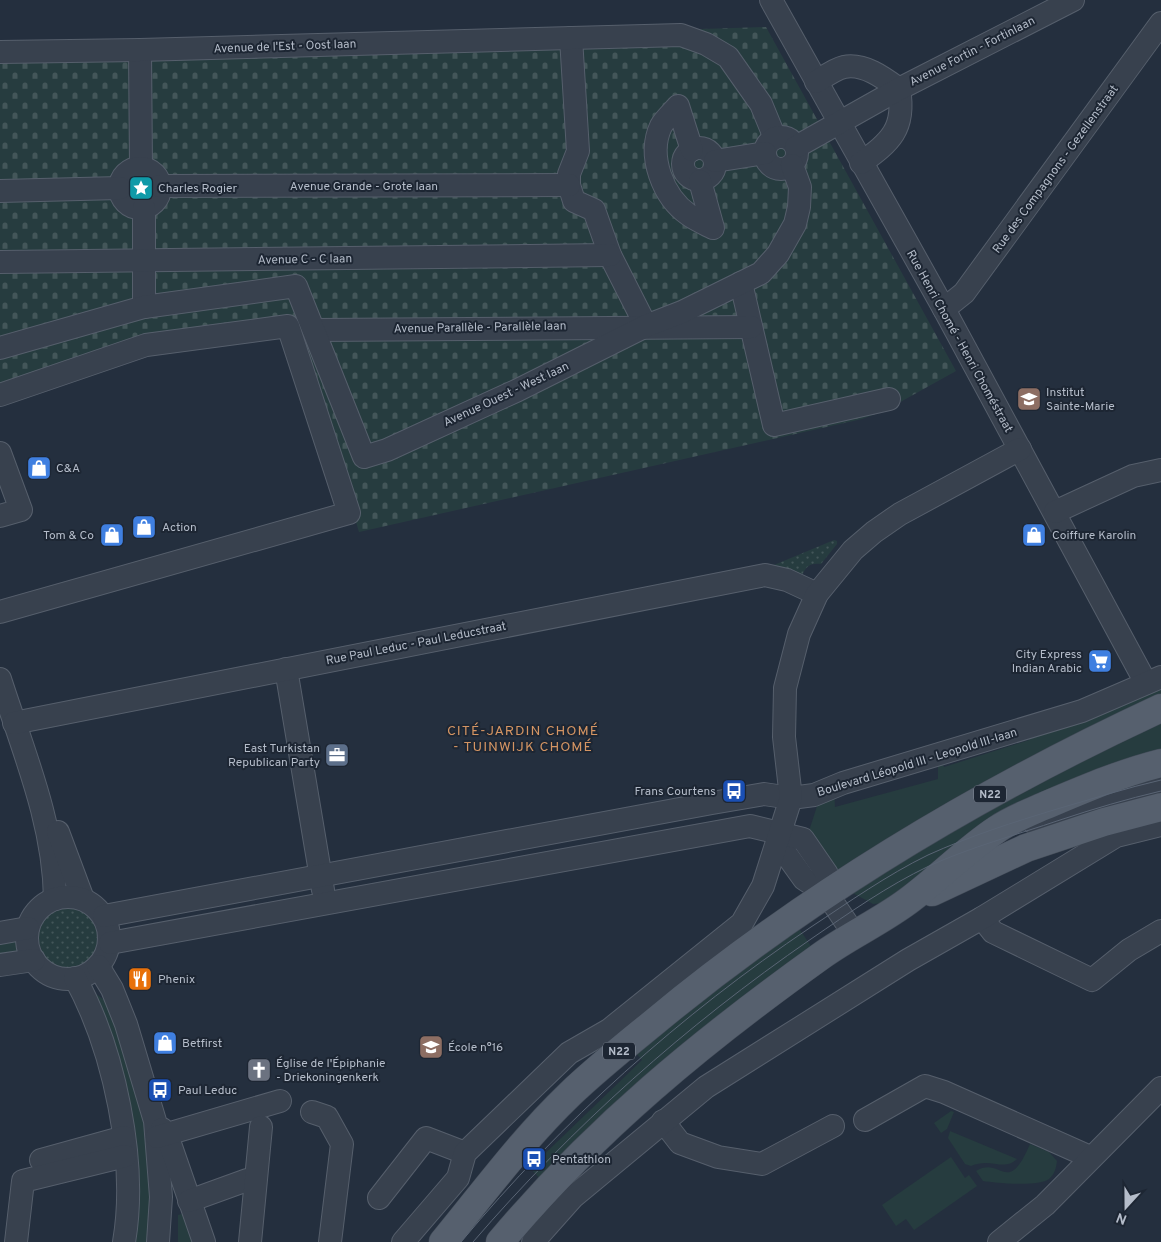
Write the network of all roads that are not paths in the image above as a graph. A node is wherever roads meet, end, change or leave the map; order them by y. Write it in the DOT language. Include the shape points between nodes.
graph roads {
  1 [pos="771,0"];
  2 [pos="1072,0"];
  3 [pos="1160,28"];
  4 [pos="570,38"];
  5 [pos="140,50"];
  6 [pos="0,52"];
  7 [pos="816,82"];
  8 [pos="899,89"];
  9 [pos="840,123"];
  10 [pos="770,145"];
  11 [pos="692,150"];
  12 [pos="794,156"];
  13 [pos="715,161"];
  14 [pos="861,163"];
  15 [pos="141,168"];
  16 [pos="700,181"];
  17 [pos="569,185"];
  18 [pos="160,186"];
  19 [pos="120,188"];
  20 [pos="0,191"];
  21 [pos="144,208"];
  22 [pos="610,254"];
  23 [pos="144,261"];
  24 [pos="0,262"];
  25 [pos="741,283"];
  26 [pos="144,307"];
  27 [pos="944,309"];
  28 [pos="646,326"];
  29 [pos="751,327"];
  30 [pos="314,330"];
  31 [pos="0,348"];
  32 [pos="0,395"];
  33 [pos="889,399"];
  34 [pos="1020,449"];
  35 [pos="0,453"];
  36 [pos="1161,470"];
  37 [pos="1055,512"];
  38 [pos="0,516"];
  39 [pos="817,594"];
  40 [pos="0,612"];
  41 [pos="286,669"];
  42 [pos="0,679"];
  43 [pos="1154,680"];
  44 [pos="1161,708"];
  45 [pos="14,723"];
  46 [pos="1161,763"];
  47 [pos="1161,785"];
  48 [pos="791,798"];
  49 [pos="1161,807"];
  50 [pos="43,809"];
  51 [pos="1161,824"];
  52 [pos="780,834"];
  53 [pos="980,841"];
  54 [pos="322,876"];
  55 [pos="827,894"];
  56 [pos="912,898"];
  57 [pos="55,899"];
  58 [pos="83,899"];
  59 [pos="325,903"];
  60 [pos="104,916"];
  61 [pos="982,918"];
  62 [pos="28,928"];
  63 [pos="1161,931"];
  64 [pos="0,933"];
  65 [pos="854,934"];
  66 [pos="110,943"];
  67 [pos="34,960"];
  68 [pos="0,965"];
  69 [pos="98,966"];
  70 [pos="75,978"];
  71 [pos="1161,1088"];
  72 [pos="280,1101"];
  73 [pos="312,1112"];
  74 [pos="865,1120"];
  75 [pos="663,1121"];
  76 [pos="833,1126"];
  77 [pos="262,1127"];
  78 [pos="160,1131"];
  79 [pos="125,1147"];
  80 [pos="465,1153"];
  81 [pos="1090,1157"];
  82 [pos="41,1160"];
  83 [pos="247,1180"];
  84 [pos="379,1198"];
  85 [pos="189,1201"];
  86 [pos="16,1242"];
  87 [pos="124,1242"];
  88 [pos="158,1242"];
  89 [pos="204,1242"];
  90 [pos="250,1242"];
  91 [pos="330,1242"];
  92 [pos="403,1242"];
  93 [pos="443,1242"];
  94 [pos="500,1242"];
  95 [pos="533,1242"];
  96 [pos="999,1242"];
  1 -- 7 [label="street, Rue Henri Chomé - Henri Choméstraat"];
  2 -- 8 [label="street, Avenue Fortin - Fortinlaan"];
  3 -- 27 [label="street, Rue des Compagnons - Gezellenstraat" via="964,293"];
  4 -- 5 [label="street, Avenue de l'Est - Oost laan"];
  4 -- 10 [label="street, Avenue de l'Est - Oost laan" via="682,34 706,44 728,57 760,104"];
  4 -- 17 [label="street" via="578,151 569,174"];
  5 -- 6 [label="street, Avenue de l'Est - Oost laan"];
  5 -- 15 [label="street"];
  7 -- 8 [label="street, Avenue Fortin - Fortinlaan" via="845,67 865,68"];
  7 -- 9 [label="street, Rue Henri Chomé - Henri Choméstraat"];
  8 -- 9 [label="street, Avenue Fortin - Fortinlaan"];
  8 -- 14 [label="street, Avenue Fortin - Fortinlaan" via="901,104 897,125 888,143"];
  9 -- 12 [label="street, Avenue Fortin - Fortinlaan"];
  9 -- 14 [label="street, Rue Henri Chomé - Henri Choméstraat"];
  10 -- 12 [label="street" via="790,139"];
  10 -- 12 [label="street, Avenue de l'Est - Oost laan" via="766,159 775,168 781,170"];
  10 -- 13 [label="street"];
  11 -- 13 [label="street" via="706,150"];
  11 -- 16 [label="street" via="684,158 683,169 690,178"];
  11 -- 16 [label="street" via="678,106 662,125 656,141 659,174 672,198 688,215 713,228"];
  12 -- 25 [label="street, Avenue Ouest - West laan" via="800,187 799,207 790,237 761,273"];
  13 -- 16 [label="street" via="712,174"];
  14 -- 27 [label="street, Rue Henri Chomé - Henri Choméstraat"];
  15 -- 18 [label="street" via="154,174"];
  15 -- 19 [label="street" via="128,172"];
  17 -- 18 [label="street, Avenue Grande - Grote laan"];
  17 -- 22 [label="street" via="574,201 594,210"];
  18 -- 21 [label="street" via="155,201"];
  19 -- 20 [label="street"];
  19 -- 21 [label="street" via="126,202"];
  21 -- 23 [label="street"];
  22 -- 23 [label="street, Avenue C - C laan"];
  22 -- 28 [label="street"];
  23 -- 24 [label="street, Avenue C - C laan"];
  23 -- 26 [label="street"];
  25 -- 28 [label="street, Avenue Ouest - West laan"];
  25 -- 29 [label="street"];
  26 -- 30 [label="street" via="296,286"];
  26 -- 31 [label="street"];
  27 -- 34 [label="street, Rue Henri Chomé - Henri Choméstraat"];
  28 -- 29 [label="street, Avenue Parallèle - Parallèle laan"];
  28 -- 30 [label="street, Avenue Parallèle - Parallèle laan"];
  28 -- 30 [label="street, Avenue Ouest - West laan" via="518,390 387,450 364,457"];
  29 -- 33 [label="street" via="774,425"];
  32 -- 40 [label="street" via="146,345 288,326 349,513"];
  34 -- 37 [label="street, Rue Henri Chomé - Henri Choméstraat"];
  34 -- 39 [label="street" via="900,514 874,532 853,550"];
  35 -- 38 [label="street" via="21,510"];
  36 -- 37 [label="street" via="1133,476"];
  37 -- 43 [label="street, Rue Henri Chomé - Henri Choméstraat"];
  39 -- 41 [label="street, Rue Paul Leduc - Paul Leducstraat" via="787,580 764,575"];
  39 -- 48 [label="street" via="799,634 785,688 784,737"];
  41 -- 45 [label="street, Rue Paul Leduc - Paul Leducstraat"];
  41 -- 54 [label="street"];
  42 -- 45 [label="street"];
  43 -- 48 [label="street, Boulevard Léopold III - Leopold III-laan" via="1082,711 843,783 814,795"];
  44 -- 55 [label="main road, N22" via="975,802"];
  45 -- 50 [label="street"];
  46 -- 53 [label="main road" via="1084,789 999,828"];
  47 -- 53 [label="street"];
  48 -- 52 [label="street"];
  48 -- 54 [label="street, Boulevard Léopold III - Leopold III-laan" via="764,794"];
  49 -- 56 [label="main road" via="1026,848 937,890"];
  50 -- 57 [label="street" via="55,875"];
  50 -- 58 [label="street" via="56,828"];
  51 -- 61 [label="street" via="1116,836"];
  52 -- 55 [label="street" via="786,854 804,879"];
  52 -- 59 [label="street" via="750,826 735,828"];
  52 -- 80 [label="street" via="763,886 742,923 609,1030 569,1053"];
  53 -- 56 [label="main road"];
  54 -- 59 [label="street"];
  54 -- 60 [label="street, Boulevard Léopold III - Leopold III-laan"];
  55 -- 65 [label="street"];
  55 -- 93 [label="main road, N22" via="750,945 705,980 570,1094 500,1168"];
  56 -- 65 [label="main road"];
  57 -- 58 [label="street" via="67,896"];
  57 -- 62 [label="street" via="40,908"];
  58 -- 60 [label="street"];
  59 -- 66 [label="street"];
  60 -- 66 [label="street"];
  61 -- 63 [label="street" via="993,932 1092,980 1129,950"];
  61 -- 75 [label="street" via="804,1024 706,1087"];
  62 -- 64 [label="street"];
  62 -- 67 [label="street" via="28,945"];
  65 -- 94 [label="main road" via="724,1027 638,1098 578,1156"];
  66 -- 69 [label="street"];
  67 -- 68 [label="street"];
  67 -- 70 [label="street" via="51,975"];
  69 -- 70 [label="street"];
  69 -- 78 [label="street" via="112,989 126,1024"];
  70 -- 79 [label="street" via="90,1006 111,1071"];
  71 -- 81 [label="street"];
  72 -- 78 [label="street"];
  73 -- 91 [label="street" via="327,1117 342,1144"];
  74 -- 81 [label="street" via="925,1086"];
  75 -- 76 [label="street" via="680,1143 718,1157 762,1164"];
  75 -- 95 [label="street" via="573,1197"];
  77 -- 90 [label="street"];
  78 -- 85 [label="street"];
  78 -- 88 [label="street"];
  79 -- 82 [label="street"];
  79 -- 86 [label="street" via="22,1181"];
  79 -- 87 [label="street"];
  80 -- 84 [label="street" via="426,1138"];
  80 -- 92 [label="street" via="458,1178"];
  81 -- 96 [label="street" via="1044,1205"];
  83 -- 85 [label="street"];
  85 -- 89 [label="street"];
}
